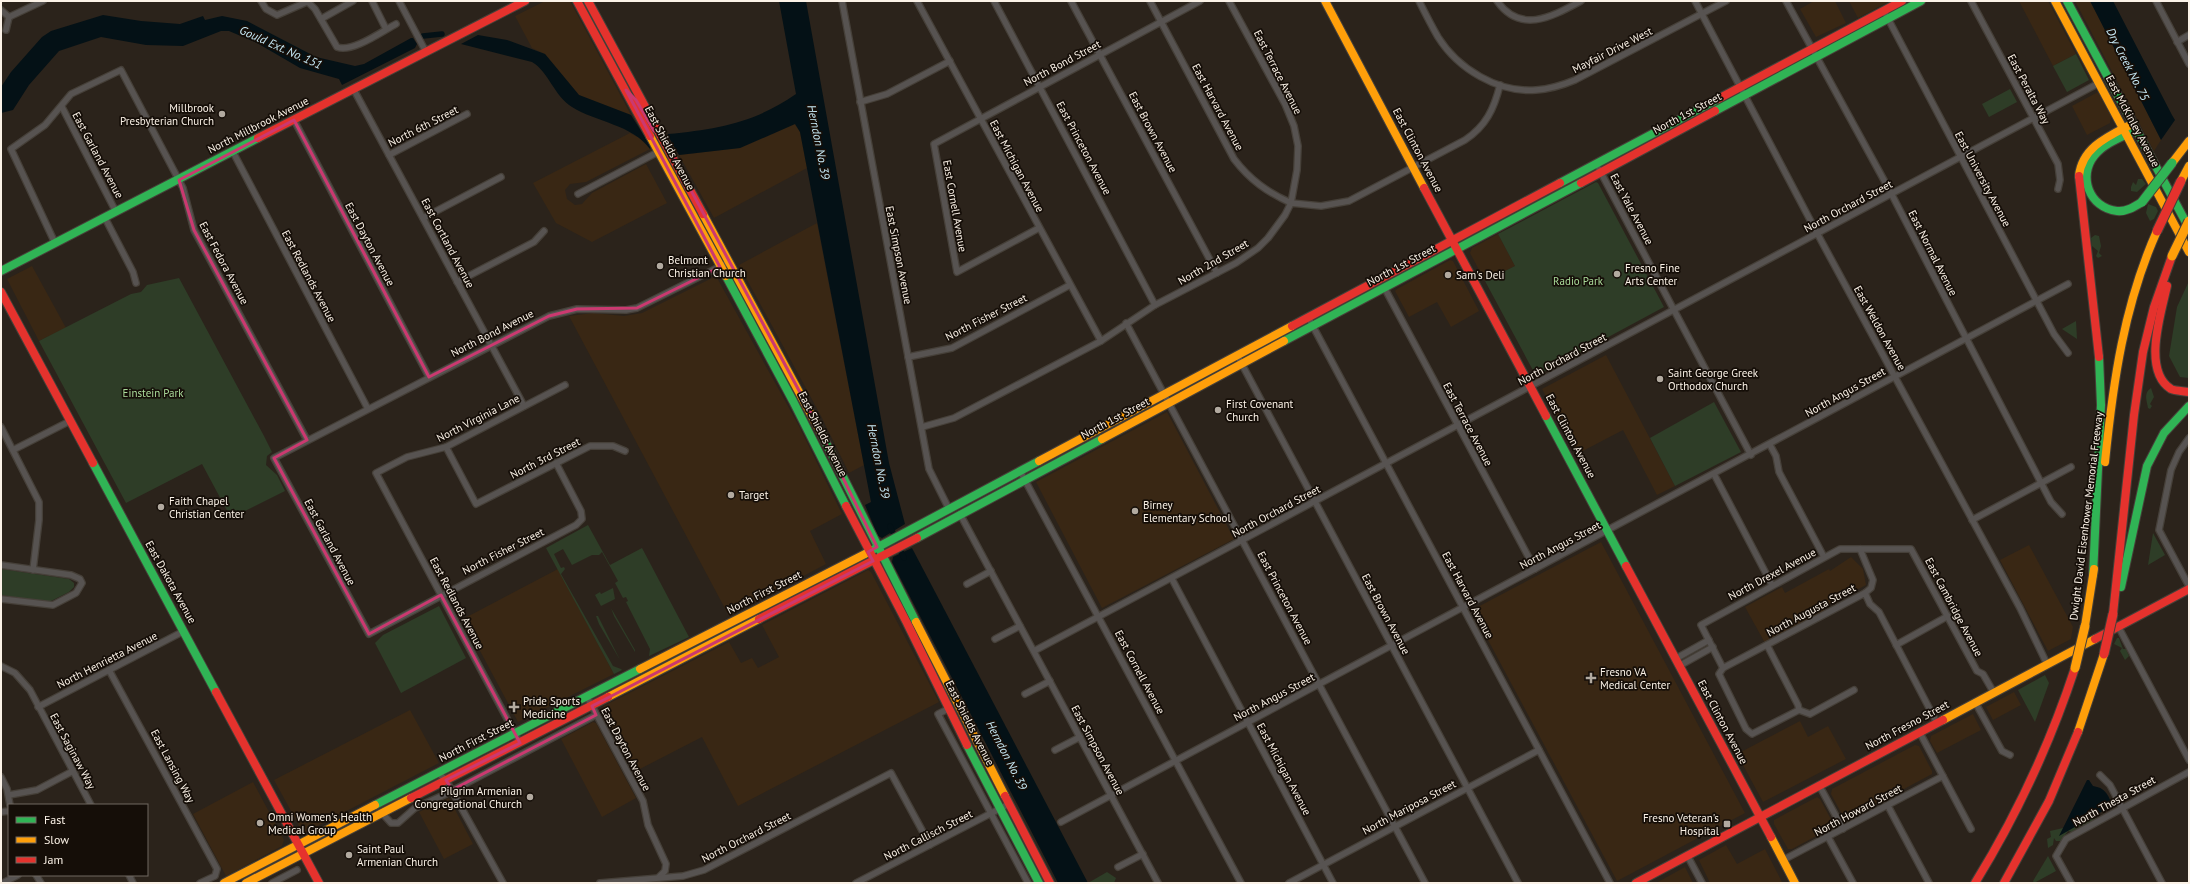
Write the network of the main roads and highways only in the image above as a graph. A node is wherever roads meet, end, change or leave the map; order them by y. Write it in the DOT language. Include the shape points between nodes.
graph roads {
  1 [pos="525,1"];
  2 [pos="577,1"];
  3 [pos="588,1"];
  4 [pos="1325,1"];
  5 [pos="1902,1"];
  6 [pos="1921,1"];
  7 [pos="2055,1"];
  8 [pos="2067,1"];
  9 [pos="1886,15"];
  10 [pos="2073,35"];
  11 [pos="2103,69"];
  12 [pos="626,90"];
  13 [pos="1742,92"];
  14 [pos="2134,127"];
  15 [pos="659,131"];
  16 [pos="2125,132"];
  17 [pos="2189,141"];
  18 [pos="658,152"];
  19 [pos="2189,166"];
  20 [pos="680,170"];
  21 [pos="2189,221"];
  22 [pos="2189,229"];
  23 [pos="1452,239"];
  24 [pos="1457,248"];
  25 [pos="2189,252"];
  26 [pos="2172,256"];
  27 [pos="725,264"];
  28 [pos="1,271"];
  29 [pos="1369,285"];
  30 [pos="1384,287"];
  31 [pos="1,292"];
  32 [pos="1239,360"];
  33 [pos="2189,392"];
  34 [pos="2189,406"];
  35 [pos="1004,480"];
  36 [pos="960,514"];
  37 [pos="888,542"];
  38 [pos="877,547"];
  39 [pos="892,551"];
  40 [pos="868,552"];
  41 [pos="882,556"];
  42 [pos="873,561"];
  43 [pos="2093,575"];
  44 [pos="2189,588"];
  45 [pos="773,601"];
  46 [pos="2113,614"];
  47 [pos="746,626"];
  48 [pos="1760,816"];
  49 [pos="298,845"];
  50 [pos="303,854"];
  51 [pos="224,883"];
  52 [pos="246,883"];
  53 [pos="319,883"];
  54 [pos="1039,883"];
  55 [pos="1050,883"];
  56 [pos="1636,883"];
  57 [pos="1795,883"];
  58 [pos="1975,883"];
  59 [pos="2004,883"];
  1 -- 28 [label="main road, North Millbrook Avenue"];
  2 -- 12 [label="main road, East Shields Avenue"];
  3 -- 15 [label="main road, East Shields Avenue"];
  4 -- 23 [label="main road, East Clinton Avenue"];
  5 -- 9 [label="main road, North 1st Street"];
  6 -- 9 [label="main road, North 1st Street"];
  7 -- 10 [label="main road, East McKinley Avenue"];
  8 -- 11 [label="main road, East McKinley Avenue"];
  9 -- 13 [label="main road, North 1st Street"];
  10 -- 11 [label="main road" via="2086,50 2096,68"];
  10 -- 16 [label="main road, East McKinley Avenue"];
  11 -- 14 [label="main road, East McKinley Avenue"];
  12 -- 15 [label="main road" via="636,100 652,129"];
  12 -- 18 [label="main road, East Shields Avenue"];
  13 -- 23 [label="main road, North 1st Street"];
  13 -- 24 [label="main road, North 1st Street" via="1601,173"];
  14 -- 16 [label="main road"];
  14 -- 22 [label="main road, East McKinley Avenue"];
  15 -- 20 [label="main road, East Shields Avenue"];
  16 -- 17 [label="main road, bridge" via="2094,156 2086,170 2087,187 2096,202 2111,210 2127,210 2142,202"];
  16 -- 25 [label="main road, East McKinley Avenue"];
  16 -- 43 [label="main road" via="2091,148 2079,168 2099,351 2101,398"];
  18 -- 20 [label="main road" via="666,156 674,169"];
  18 -- 27 [label="main road, East Shields Avenue"];
  19 -- 43 [label="main road, Dwight David Eisenhower Memorial Freeway, bridge" via="2157,231 2128,310 2115,375"];
  20 -- 27 [label="main road, East Shields Avenue"];
  21 -- 26 [label="main road, bridge"];
  23 -- 24 [label="main road, East Clinton Avenue"];
  23 -- 29 [label="main road, North 1st Street"];
  24 -- 30 [label="main road, North 1st Street"];
  24 -- 48 [label="main road, East Clinton Avenue"];
  26 -- 33 [label="main road" via="2154,363 2159,377 2167,386 2177,391"];
  26 -- 46 [label="main road" via="2154,307 2143,352"];
  27 -- 38 [label="main road, East Shields Avenue" via="812,415"];
  27 -- 40 [label="main road, East Shields Avenue"];
  29 -- 30 [label="main road"];
  29 -- 32 [label="main road, North 1st Street" via="1308,317"];
  30 -- 32 [label="main road, North 1st Street" via="1313,326"];
  31 -- 49 [label="main road, East Dakota Avenue"];
  32 -- 35 [label="main road, North 1st Street" via="1164,394"];
  32 -- 36 [label="main road, North 1st Street" via="1169,403"];
  34 -- 46 [label="main road" via="2166,429 2154,447 2147,466 2124,579"];
  35 -- 36 [label="main road" via="963,507"];
  35 -- 37 [label="main road, North 1st Street"];
  36 -- 39 [label="main road, North 1st Street"];
  37 -- 38 [label="main road, North First Street"];
  38 -- 40 [label="main road, North First Street"];
  38 -- 41 [label="main road, East Shields Avenue"];
  39 -- 41 [label="main road, North First Street"];
  40 -- 42 [label="main road, East Shields Avenue"];
  40 -- 45 [label="main road, North First Street"];
  41 -- 42 [label="main road, North First Street"];
  41 -- 55 [label="main road, East Shields Avenue"];
  42 -- 47 [label="main road, North First Street"];
  42 -- 54 [label="main road, East Shields Avenue"];
  43 -- 58 [label="main road, Dwight David Eisenhower Memorial Freeway, bridge" via="2075,668 2058,719 2028,790"];
  44 -- 48 [label="main road, North Fresno Street"];
  45 -- 47 [label="main road" via="772,607 748,620"];
  45 -- 49 [label="main road, North First Street"];
  46 -- 59 [label="main road, bridge" via="2104,654 2084,718 2058,784 2032,836"];
  47 -- 50 [label="main road, North First Street"];
  48 -- 56 [label="main road, North Fresno Street"];
  48 -- 57 [label="main road, East Clinton Avenue"];
  49 -- 50 [label="main road, East Dakota Avenue"];
  49 -- 51 [label="main road, North First Street"];
  50 -- 52 [label="main road, North First Street"];
  50 -- 53 [label="main road, East Dakota Avenue"];
}
